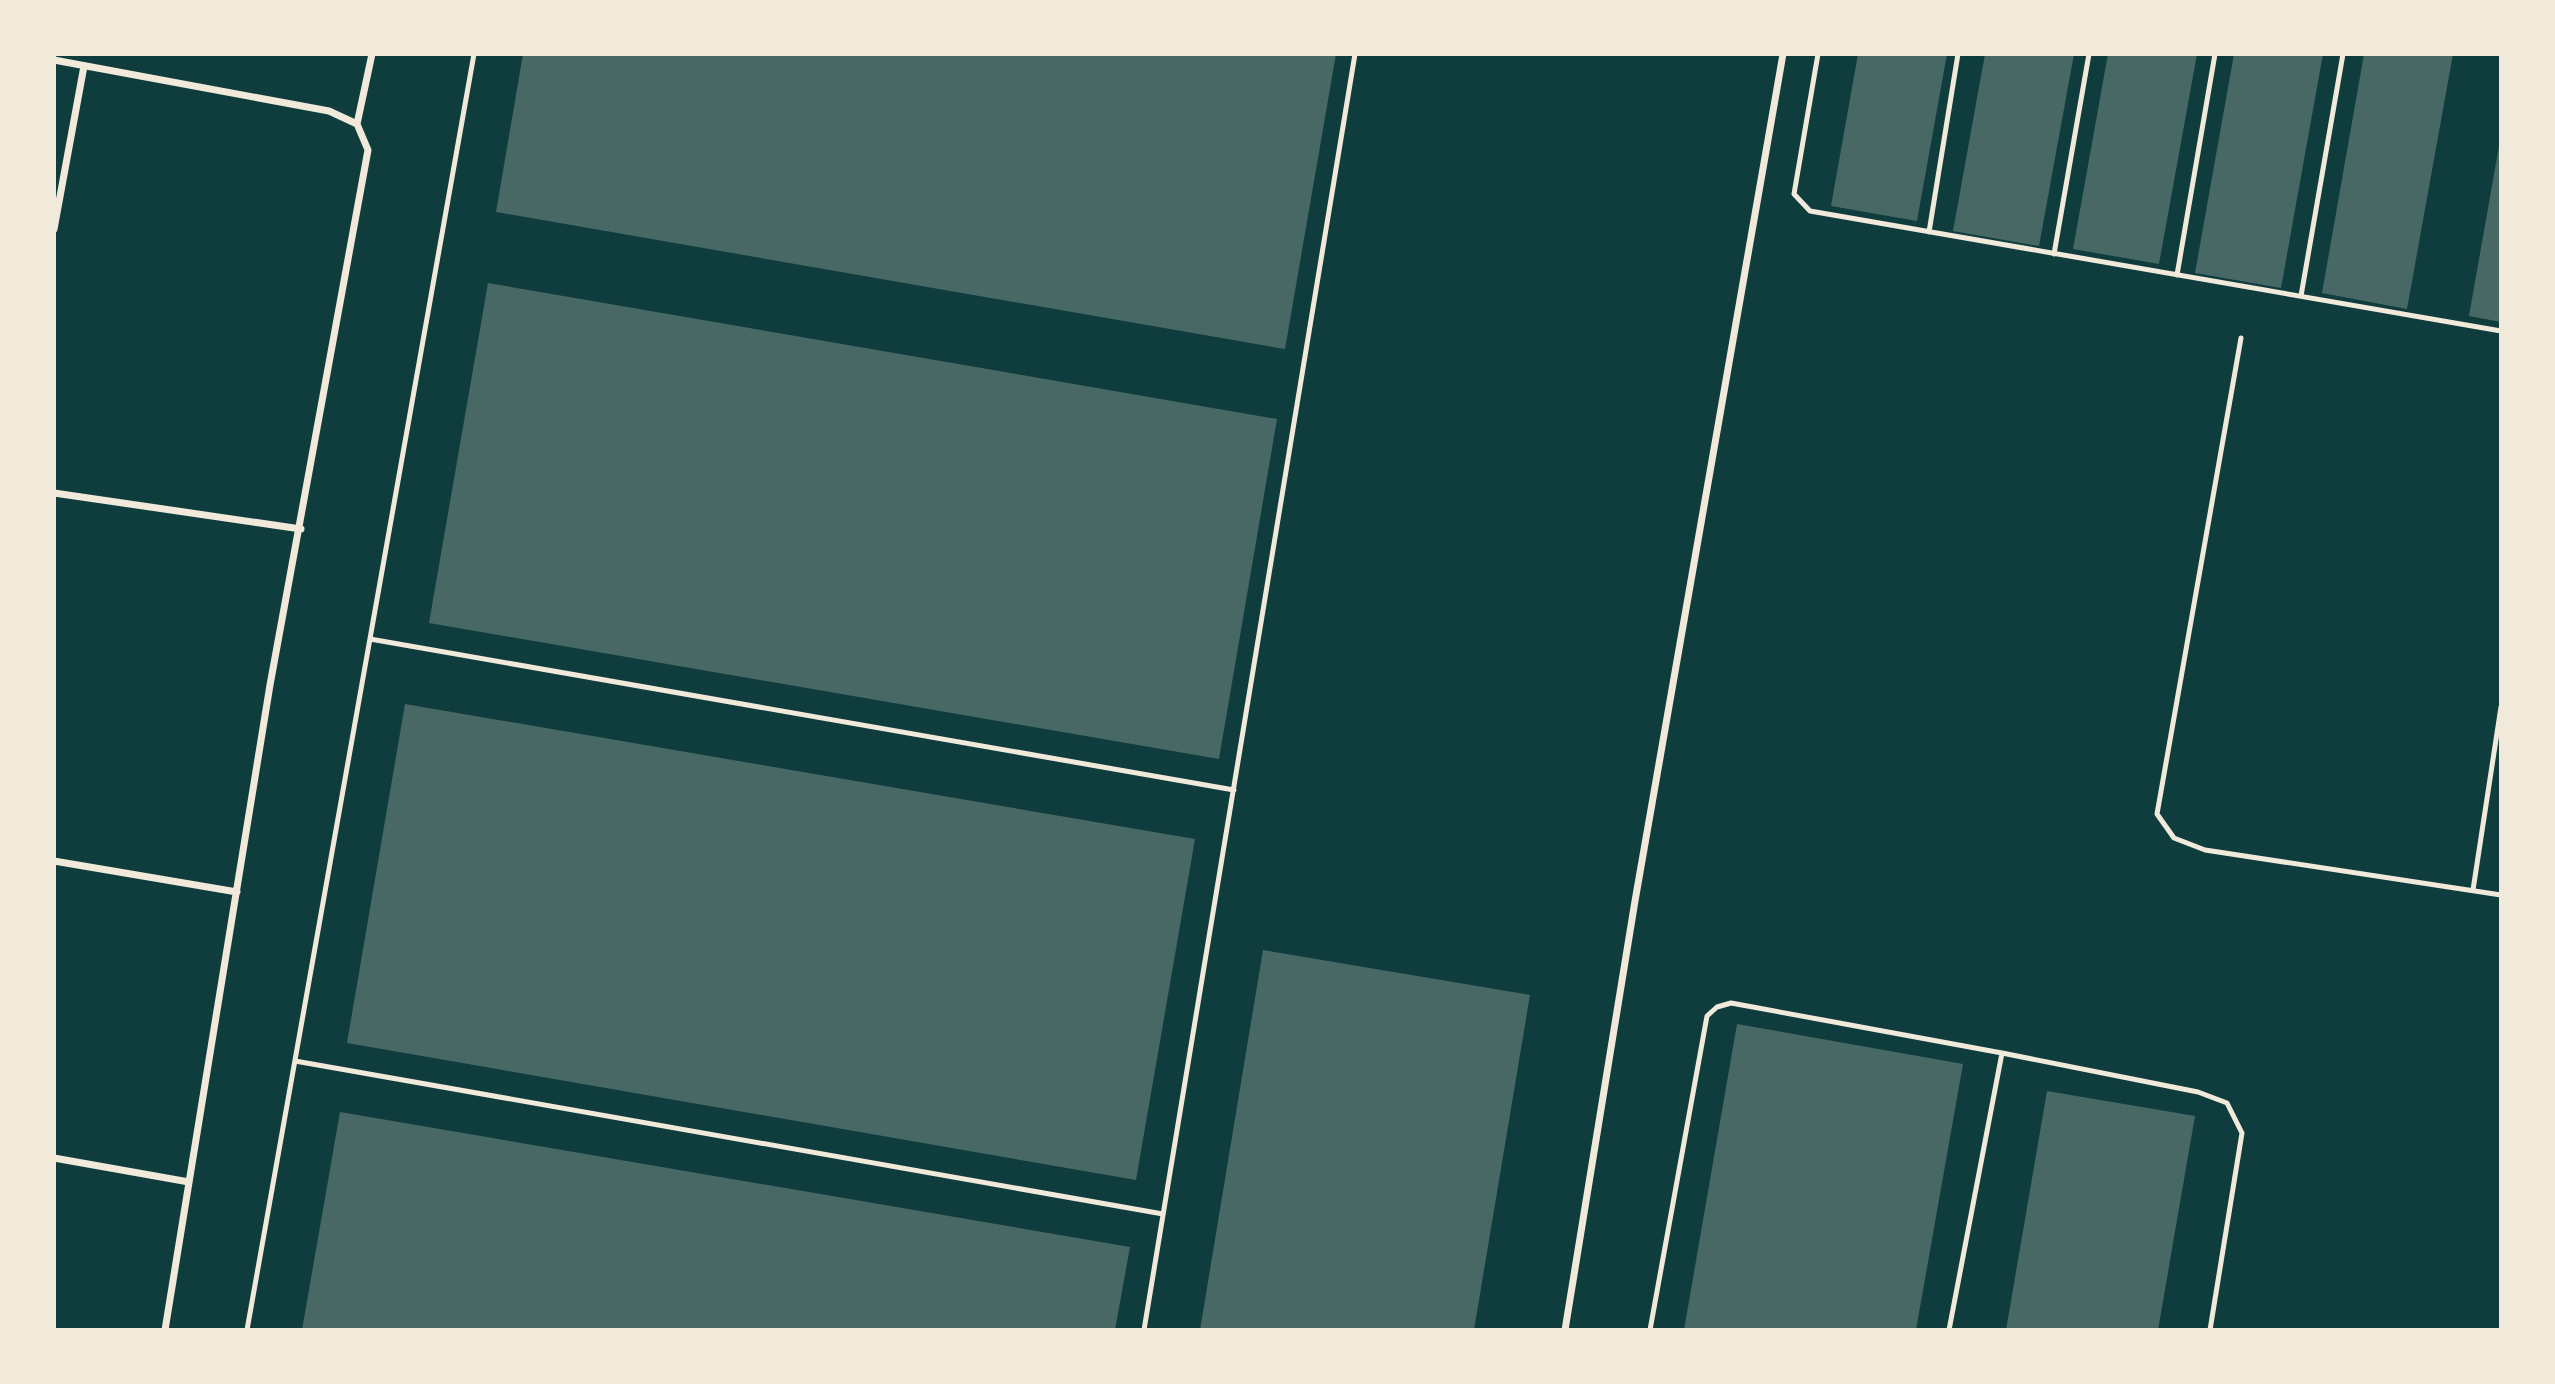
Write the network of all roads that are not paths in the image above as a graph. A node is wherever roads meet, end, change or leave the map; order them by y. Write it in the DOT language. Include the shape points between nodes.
graph roads {
  1 [pos="372,54"];
  2 [pos="474,54"];
  3 [pos="1356,54"];
  4 [pos="1783,54"];
  5 [pos="1818,54"];
  6 [pos="1958,54"];
  7 [pos="2089,54"];
  8 [pos="2216,54"];
  9 [pos="2343,54"];
  10 [pos="54,60"];
  11 [pos="84,66"];
  12 [pos="357,124"];
  13 [pos="54,229"];
  14 [pos="1929,232"];
  15 [pos="2054,254"];
  16 [pos="2177,275"];
  17 [pos="2301,296"];
  18 [pos="2501,331"];
  19 [pos="2241,338"];
  20 [pos="54,493"];
  21 [pos="301,529"];
  22 [pos="370,639"];
  23 [pos="2501,708"];
  24 [pos="1234,790"];
  25 [pos="54,861"];
  26 [pos="2473,890"];
  27 [pos="237,892"];
  28 [pos="2501,895"];
  29 [pos="2002,1053"];
  30 [pos="295,1061"];
  31 [pos="54,1158"];
  32 [pos="189,1182"];
  33 [pos="1163,1214"];
  34 [pos="165,1330"];
  35 [pos="247,1330"];
  36 [pos="1144,1330"];
  37 [pos="1565,1330"];
  38 [pos="1650,1330"];
  39 [pos="1949,1330"];
  40 [pos="2210,1330"];
  1 -- 12 [label="street"];
  2 -- 22 [label="lane"];
  3 -- 24 [label="lane"];
  4 -- 37 [label="street"];
  5 -- 14 [label="lane" via="1794,194 1810,211"];
  6 -- 14 [label="lane"];
  7 -- 15 [label="lane"];
  8 -- 16 [label="lane"];
  9 -- 17 [label="lane"];
  10 -- 11 [label="street"];
  11 -- 12 [label="street" via="329,111"];
  11 -- 13 [label="street"];
  12 -- 21 [label="street" via="368,150"];
  14 -- 15 [label="lane"];
  15 -- 16 [label="lane"];
  16 -- 17 [label="lane"];
  17 -- 18 [label="lane"];
  19 -- 26 [label="lane" via="2157,814 2174,838 2205,850"];
  20 -- 21 [label="street"];
  21 -- 27 [label="street"];
  22 -- 24 [label="lane"];
  22 -- 30 [label="lane"];
  23 -- 26 [label="lane"];
  24 -- 33 [label="lane"];
  25 -- 27 [label="street"];
  26 -- 28 [label="lane"];
  27 -- 32 [label="street"];
  29 -- 38 [label="lane" via="1731,1003 1717,1007 1707,1016"];
  29 -- 39 [label="lane"];
  29 -- 40 [label="lane" via="2198,1092 2227,1103 2242,1133"];
  30 -- 33 [label="lane"];
  30 -- 35 [label="lane"];
  31 -- 32 [label="street"];
  32 -- 34 [label="street"];
  33 -- 36 [label="lane"];
}
